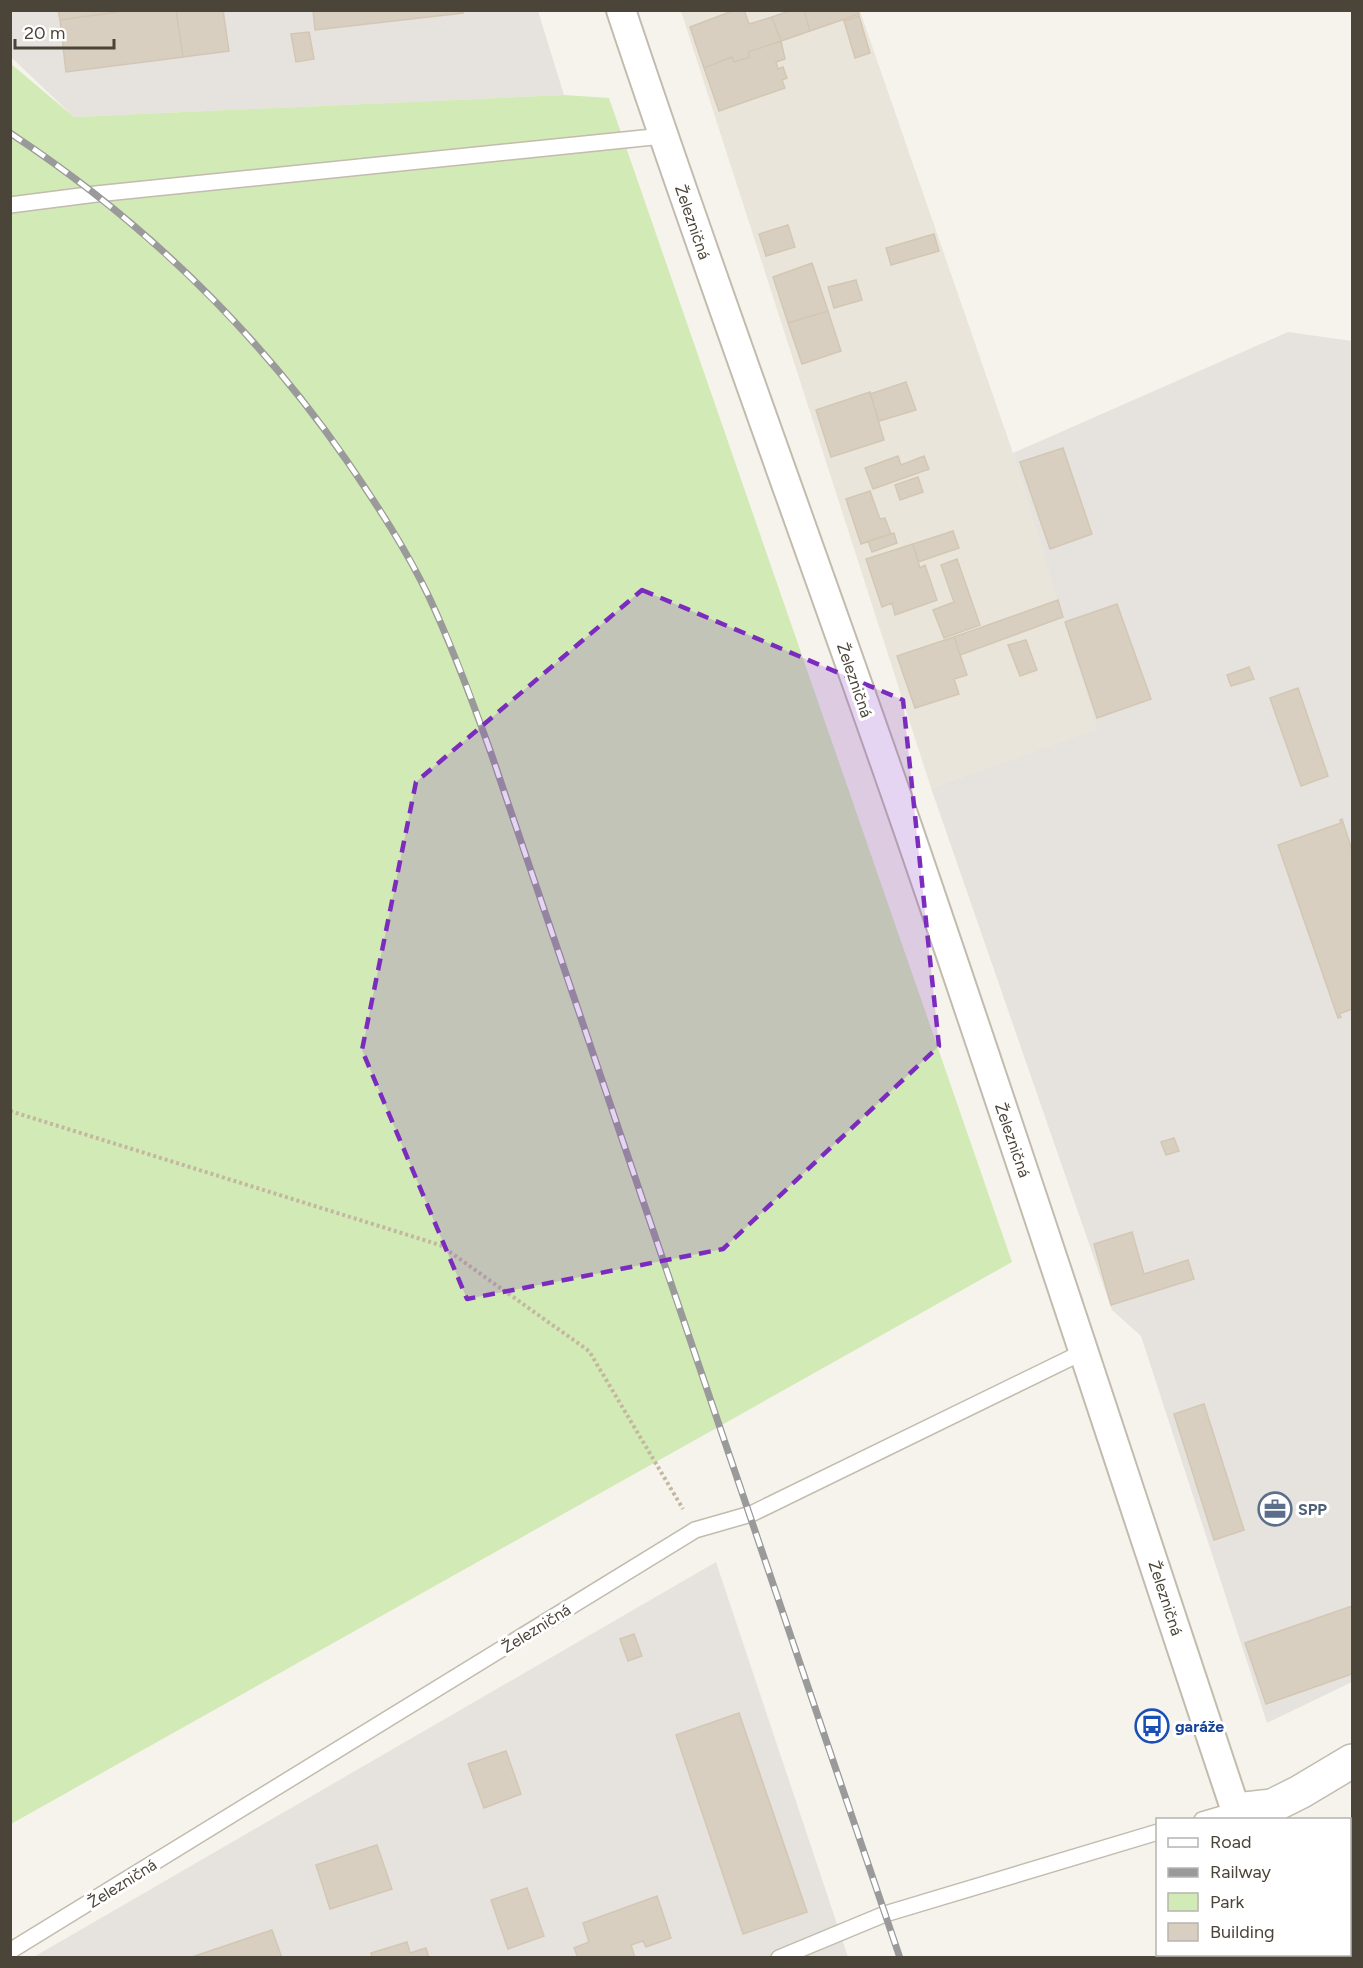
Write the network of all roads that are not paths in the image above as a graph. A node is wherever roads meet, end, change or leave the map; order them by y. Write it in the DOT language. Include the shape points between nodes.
graph roads {
  1 [pos="621,10"];
  2 [pos="663,136"];
  3 [pos="10,205"];
  4 [pos="1085,1351"];
  5 [pos="1353,1761"];
  6 [pos="1238,1815"];
  7 [pos="1216,1818"];
  8 [pos="1156,1833"];
  9 [pos="10,1951"];
  10 [pos="779,1958"];
  1 -- 2 [label="street, Železničná"];
  2 -- 3 [label="lane"];
  2 -- 4 [label="street, Železničná" via="906,825"];
  4 -- 6 [label="street, Železničná"];
  4 -- 9 [label="lane, Železničná" via="751,1514 695,1530"];
  5 -- 6 [label="street" via="1272,1806"];
  6 -- 7 [label="lane"];
  8 -- 10 [label="lane" via="885,1914"];
}
